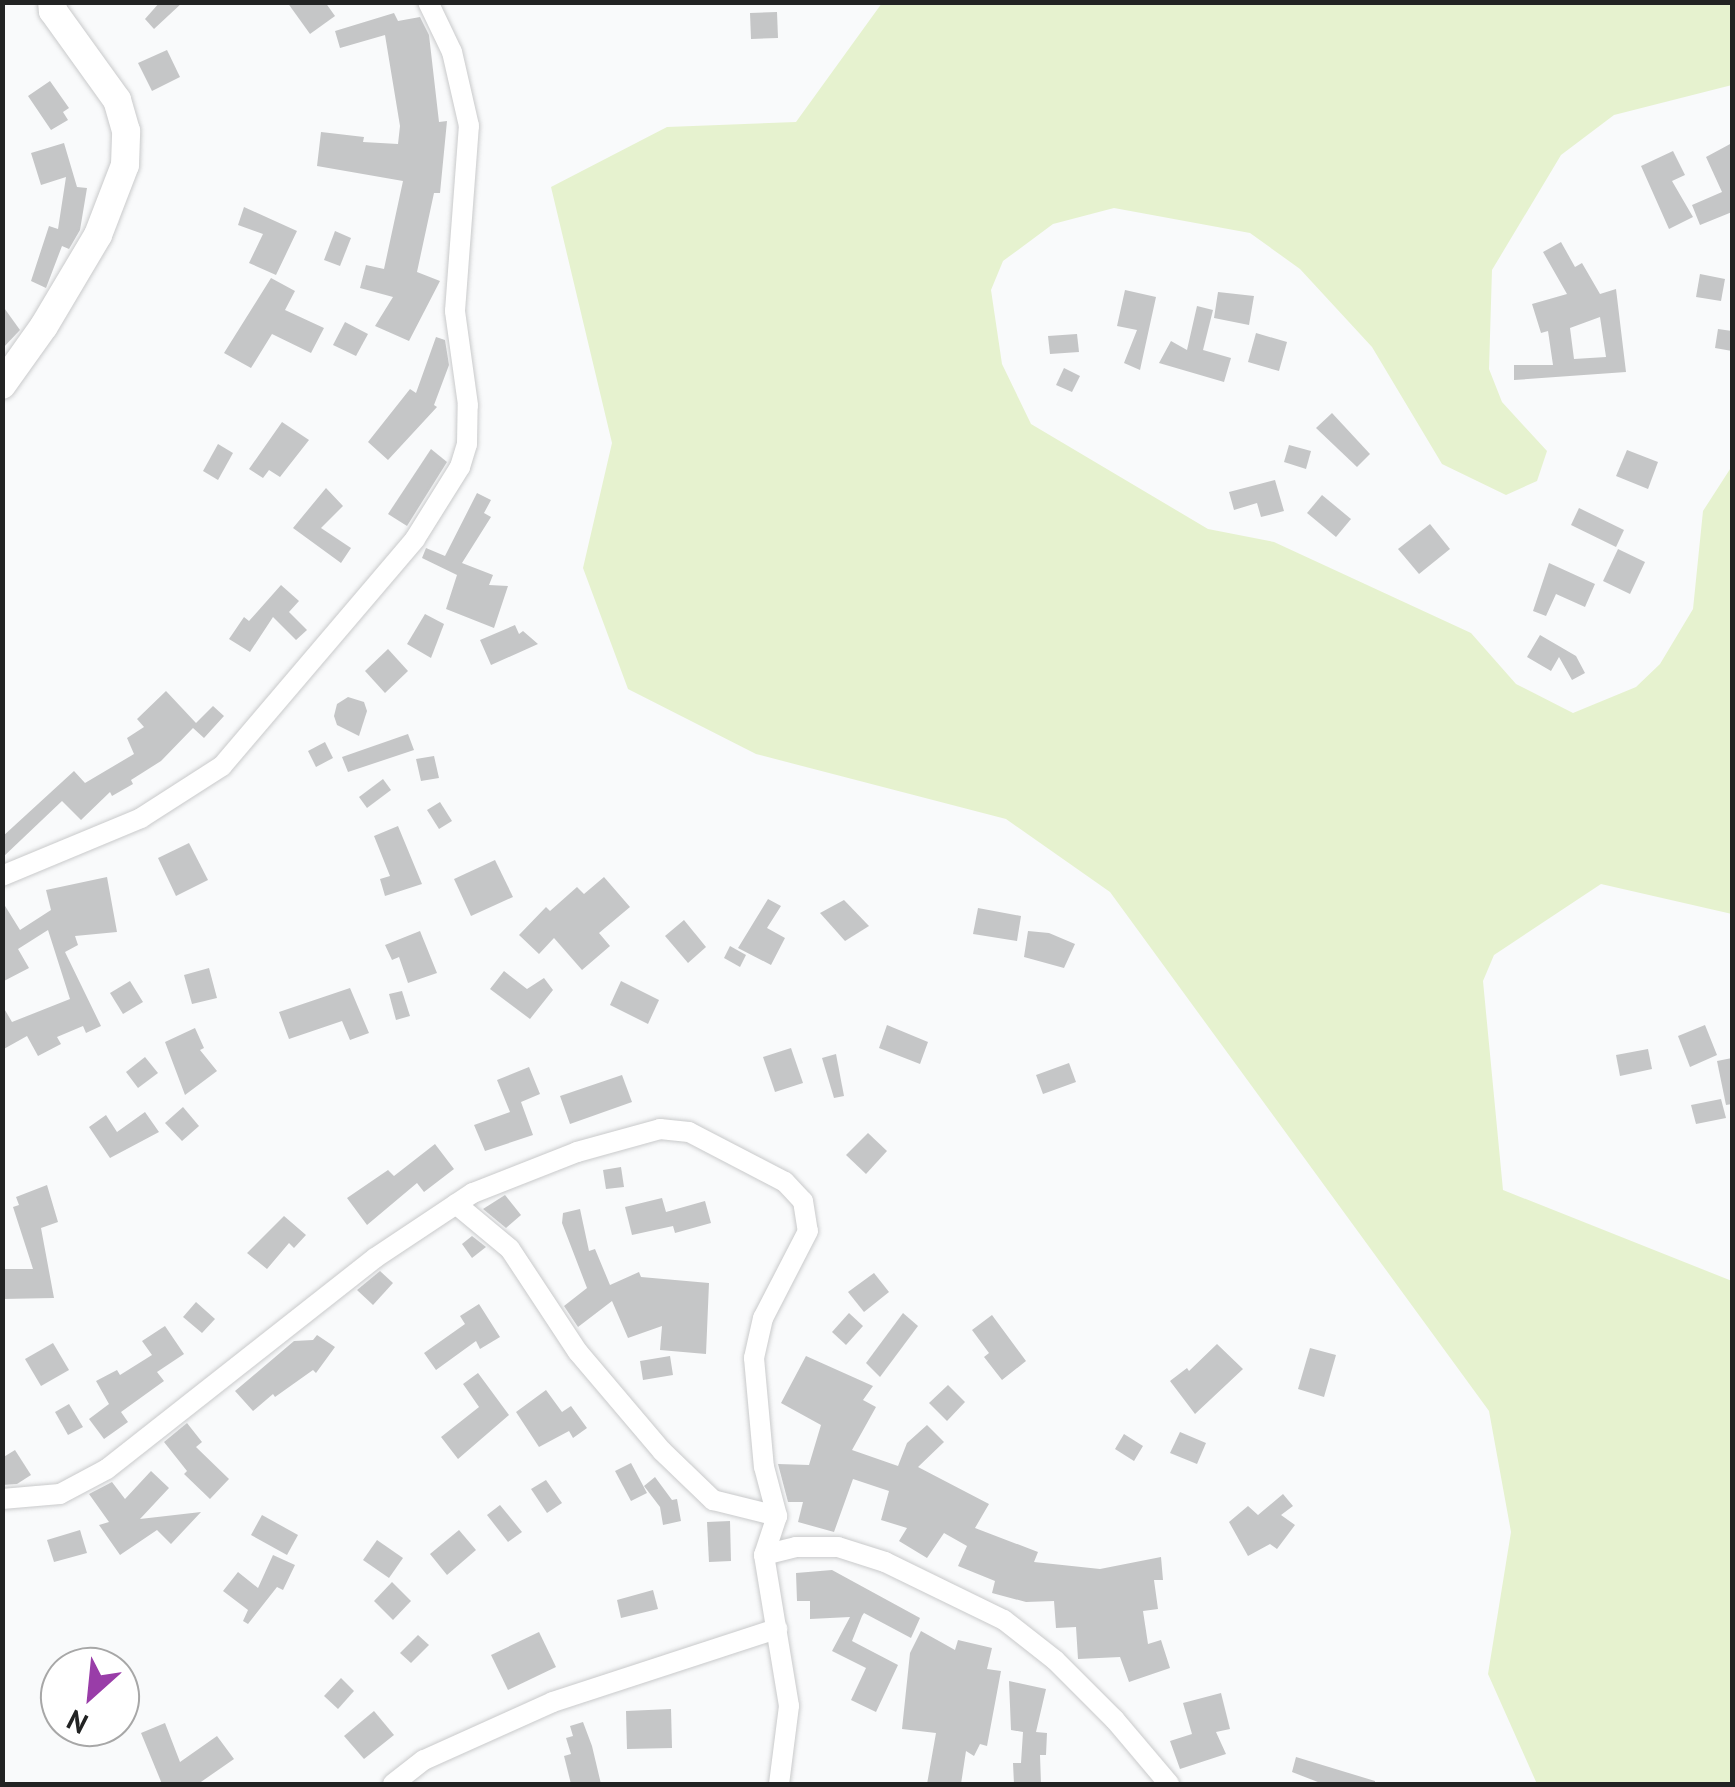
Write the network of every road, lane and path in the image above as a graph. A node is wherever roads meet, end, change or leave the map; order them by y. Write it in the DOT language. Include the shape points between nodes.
graph roads {
  1 [pos="52,2"];
  2 [pos="428,2"];
  3 [pos="2,384"];
  4 [pos="2,876"];
  5 [pos="456,1204"];
  6 [pos="2,1499"];
  7 [pos="777,1516"];
  8 [pos="764,1554"];
  9 [pos="777,1630"];
  10 [pos="393,1784"];
  11 [pos="779,1784"];
  12 [pos="1169,1784"];
  1 -- 3 [label="street" via="118,100 126,165 98,235"];
  2 -- 4 [label="street" via="452,52 469,126 455,289 468,405 460,467 415,539 222,766 141,818"];
  5 -- 6 [label="street" via="375,1258 108,1469 60,1494"];
  5 -- 7 [label="street" via="510,1250 578,1352 662,1451 713,1500"];
  5 -- 7 [label="street" via="526,1170 660,1129 720,1144 784,1182 802,1201 808,1232 775,1290 754,1358 764,1467"];
  7 -- 8 [label="street"];
  8 -- 9 [label="street"];
  8 -- 12 [label="street" via="838,1547 885,1562 1004,1620 1115,1720"];
  9 -- 10 [label="street" via="552,1702 424,1760"];
  9 -- 11 [label="street" via="790,1706"];
}
